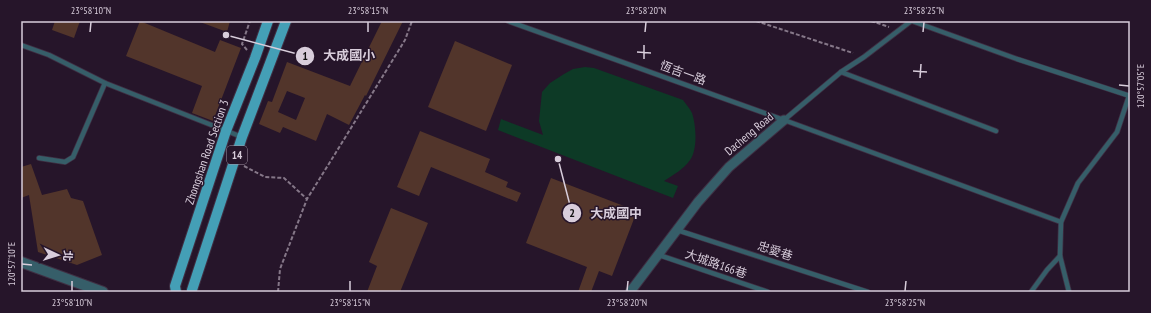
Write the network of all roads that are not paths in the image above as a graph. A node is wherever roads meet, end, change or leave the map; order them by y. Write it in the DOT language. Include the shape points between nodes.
graph roads {
  1 [pos="268,21"];
  2 [pos="286,21"];
  3 [pos="508,21"];
  4 [pos="911,21"];
  5 [pos="21,45"];
  6 [pos="841,72"];
  7 [pos="105,83"];
  8 [pos="1130,96"];
  9 [pos="784,120"];
  10 [pos="226,131"];
  11 [pos="996,131"];
  12 [pos="242,137"];
  13 [pos="39,158"];
  14 [pos="1061,222"];
  15 [pos="677,230"];
  16 [pos="659,255"];
  17 [pos="1060,256"];
  18 [pos="21,262"];
  19 [pos="175,290"];
  20 [pos="192,291"];
  21 [pos="103,292"];
  22 [pos="630,292"];
  23 [pos="768,292"];
  24 [pos="868,292"];
  25 [pos="1031,292"];
  26 [pos="1070,292"];
  1 -- 10 [label="main road, Zhongshan Road Section 3 / 14"];
  2 -- 12 [label="main road, 14"];
  3 -- 9 [label="lane, 恆吉一路"];
  4 -- 6 [label="lane, Dacheng Road"];
  4 -- 8 [label="lane"];
  5 -- 7 [label="lane" via="49,55"];
  6 -- 9 [label="lane, Dacheng Road"];
  6 -- 11 [label="lane"];
  7 -- 10 [label="lane"];
  7 -- 13 [label="lane" via="73,157 65,162"];
  8 -- 14 [label="lane" via="1116,132 1078,183"];
  9 -- 14 [label="lane, 恆吉一路"];
  9 -- 15 [label="street, Dacheng Road" via="729,167"];
  10 -- 12 [label="lane"];
  10 -- 19 [label="main road, Zhongshan Road Section 3 / 14"];
  12 -- 20 [label="main road, 14"];
  14 -- 17 [label="lane"];
  15 -- 16 [label="street, Dacheng Road"];
  15 -- 24 [label="lane, 忠愛巷"];
  16 -- 22 [label="street, Dacheng Road"];
  16 -- 23 [label="lane, 大城路166巷"];
  17 -- 25 [label="lane"];
  17 -- 26 [label="lane"];
  18 -- 21 [label="street"];
  19 -- 20 [label="main road, 14"];
}
